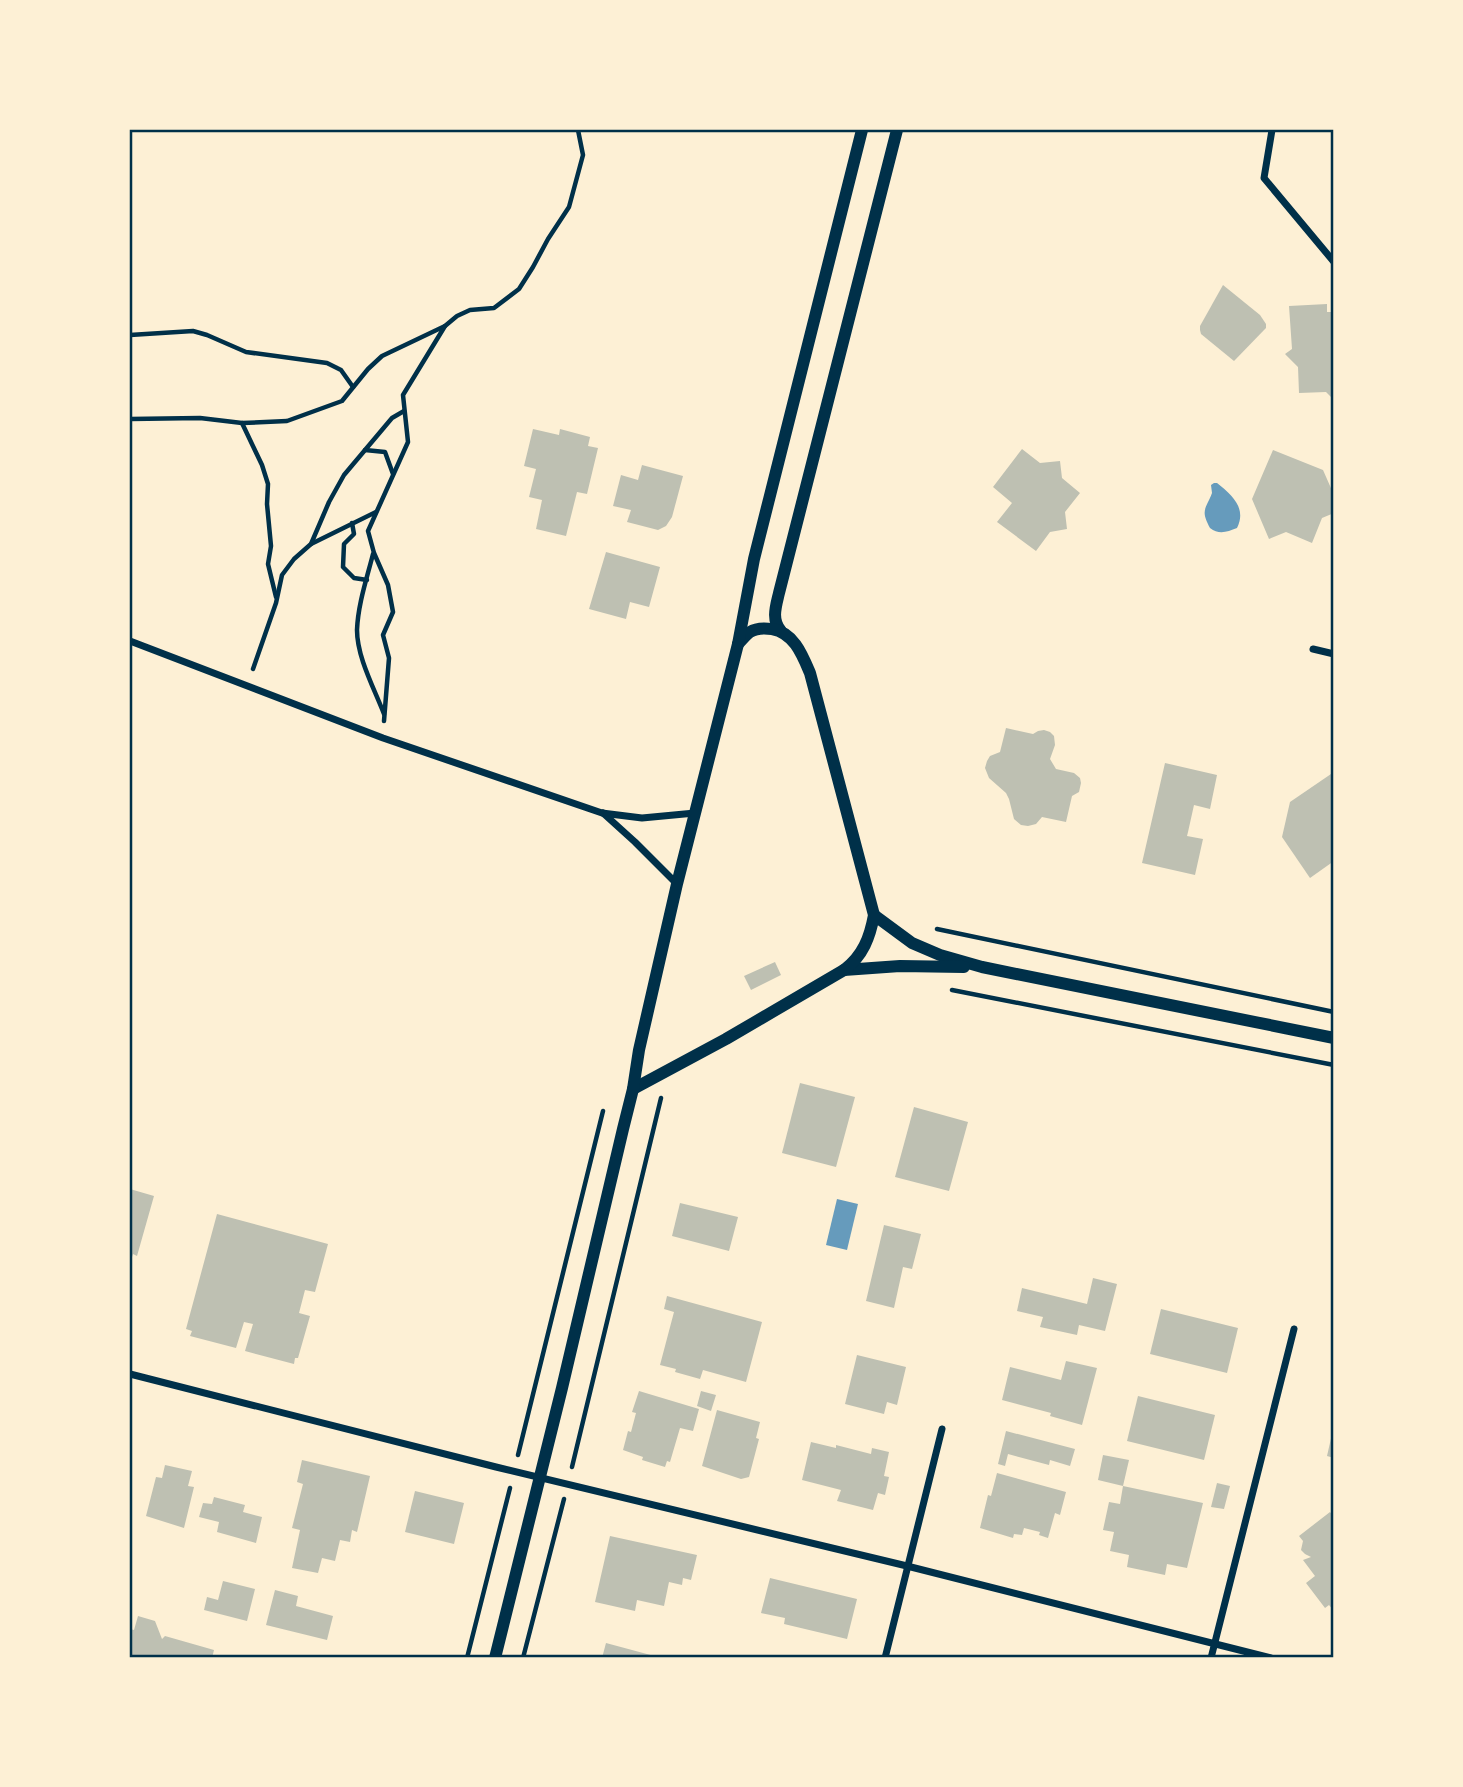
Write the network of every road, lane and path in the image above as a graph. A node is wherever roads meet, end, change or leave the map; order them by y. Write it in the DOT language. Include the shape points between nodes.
graph roads {
  1 [pos="578,130"];
  2 [pos="862,130"];
  3 [pos="897,130"];
  4 [pos="1272,130"];
  5 [pos="1334,262"];
  6 [pos="445,326"];
  7 [pos="130,335"];
  8 [pos="354,387"];
  9 [pos="404,411"];
  10 [pos="130,419"];
  11 [pos="242,423"];
  12 [pos="365,450"];
  13 [pos="393,475"];
  14 [pos="376,512"];
  15 [pos="352,523"];
  16 [pos="312,544"];
  17 [pos="374,553"];
  18 [pos="367,580"];
  19 [pos="277,599"];
  20 [pos="781,631"];
  21 [pos="130,640"];
  22 [pos="738,644"];
  23 [pos="1313,649"];
  24 [pos="1334,654"];
  25 [pos="248,686"];
  26 [pos="385,717"];
  27 [pos="383,738"];
  28 [pos="602,813"];
  29 [pos="695,813"];
  30 [pos="677,884"];
  31 [pos="874,915"];
  32 [pos="926,926"];
  33 [pos="982,967"];
  34 [pos="844,970"];
  35 [pos="940,988"];
  36 [pos="1334,1012"];
  37 [pos="1334,1038"];
  38 [pos="639,1050"];
  39 [pos="1334,1065"];
  40 [pos="668,1071"];
  41 [pos="633,1088"];
  42 [pos="604,1109"];
  43 [pos="658,1110"];
  44 [pos="1294,1329"];
  45 [pos="131,1374"];
  46 [pos="130,1386"];
  47 [pos="942,1429"];
  48 [pos="514,1471"];
  49 [pos="540,1478"];
  50 [pos="568,1485"];
  51 [pos="907,1566"];
  52 [pos="1215,1643"];
  53 [pos="467,1657"];
  54 [pos="495,1657"];
  55 [pos="523,1657"];
  56 [pos="885,1657"];
  57 [pos="1212,1657"];
  58 [pos="1271,1657"];
  1 -- 6 [label="path" via="583,155 569,208 519,289 494,308 470,310"];
  2 -- 22 [label="street" via="754,559"];
  3 -- 20 [label="street" via="779,593 775,618"];
  4 -- 5 [label="street" via="1265,178"];
  6 -- 8 [label="path" via="382,356"];
  6 -- 9 [label="path" via="402,395"];
  7 -- 8 [label="path" via="192,331 246,352 327,363 341,370"];
  8 -- 11 [label="path" via="342,401 287,421"];
  9 -- 12 [label="path" via="392,418"];
  9 -- 13 [label="path" via="408,442"];
  10 -- 11 [label="path"];
  11 -- 19 [label="path" via="268,484 268,564"];
  12 -- 13 [label="path" via="386,452"];
  12 -- 16 [label="path" via="344,475"];
  13 -- 14 [label="path"];
  14 -- 15 [label="path"];
  14 -- 17 [label="path" via="368,531"];
  15 -- 16 [label="path"];
  15 -- 18 [label="path" via="354,534 344,544 343,567 354,578"];
  16 -- 19 [label="path" via="282,575"];
  17 -- 18 [label="path"];
  17 -- 26 [label="path" via="388,585 393,612 383,635 389,658"];
  18 -- 26 [label="path" via="359,648"];
  19 -- 25 [label="path"];
  20 -- 22 [label="street" via="751,631"];
  20 -- 31 [label="street" via="795,642 810,673"];
  21 -- 25 [label="street"];
  22 -- 29 [label="street"];
  23 -- 24 [label="street"];
  25 -- 27 [label="street"];
  26 -- 27 [label="path"];
  27 -- 28 [label="street"];
  28 -- 29 [label="street" via="642,818"];
  28 -- 30 [label="street"];
  29 -- 30 [label="street"];
  30 -- 38 [label="street"];
  31 -- 33 [label="street" via="912,943"];
  31 -- 34 [label="street" via="860,955"];
  32 -- 36 [label="path"];
  33 -- 34 [label="street"];
  33 -- 37 [label="street"];
  34 -- 40 [label="street"];
  35 -- 39 [label="path"];
  38 -- 40 [label="street" via="650,1069"];
  38 -- 41 [label="street"];
  40 -- 41 [label="street"];
  41 -- 49 [label="street"];
  42 -- 48 [label="path"];
  43 -- 50 [label="path"];
  44 -- 52 [label="street"];
  45 -- 46 [label="street"];
  45 -- 48 [label="street"];
  47 -- 51 [label="street"];
  48 -- 49 [label="street"];
  48 -- 53 [label="path"];
  49 -- 50 [label="street"];
  49 -- 54 [label="street"];
  50 -- 51 [label="street"];
  50 -- 55 [label="path"];
  51 -- 52 [label="street"];
  51 -- 56 [label="street"];
  52 -- 57 [label="street"];
  52 -- 58 [label="street"];
}
